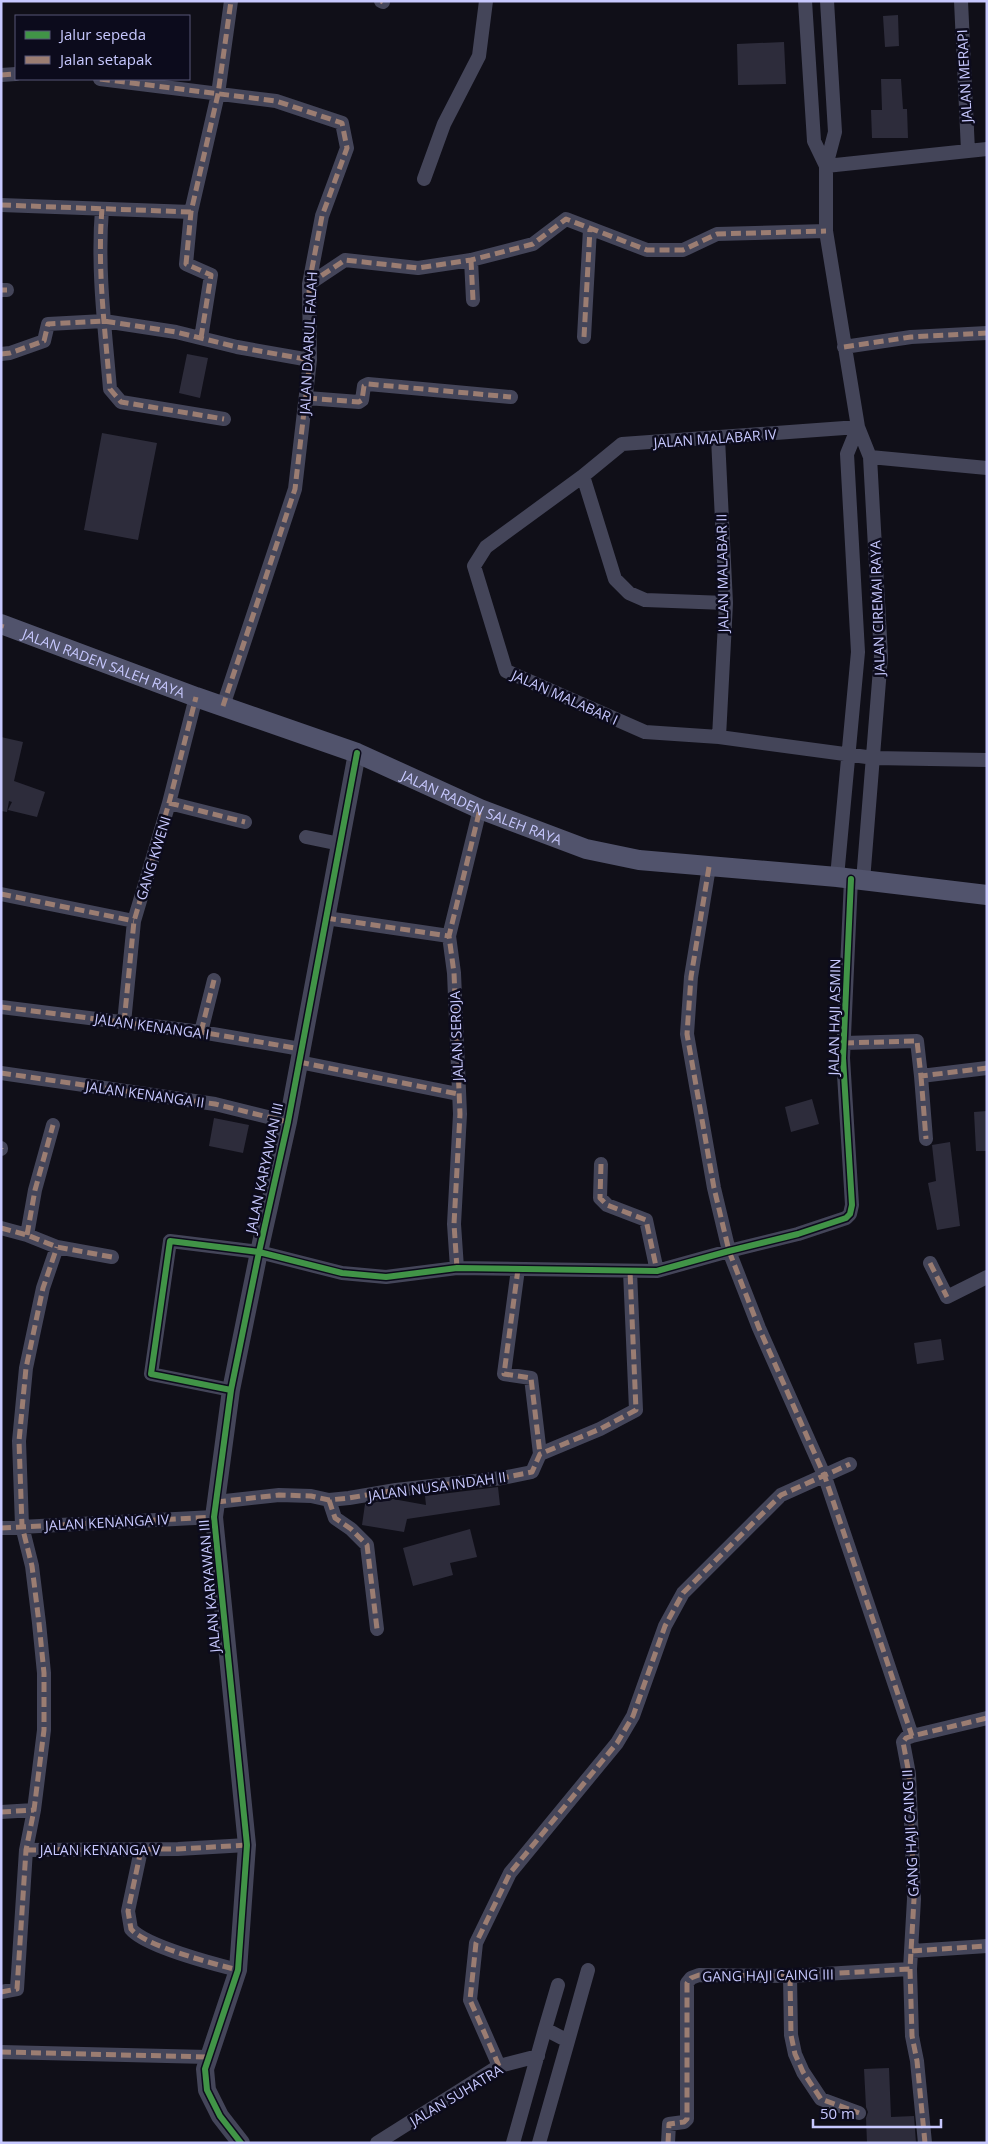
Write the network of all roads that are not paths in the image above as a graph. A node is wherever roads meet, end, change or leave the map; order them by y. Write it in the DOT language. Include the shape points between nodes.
graph roads {
  1 [pos="231,1"];
  2 [pos="486,1"];
  3 [pos="805,1"];
  4 [pos="826,1"];
  5 [pos="960,1"];
  6 [pos="15,74"];
  7 [pos="1,75"];
  8 [pos="108,80"];
  9 [pos="218,94"];
  10 [pos="987,149"];
  11 [pos="968,151"];
  12 [pos="826,166"];
  13 [pos="424,179"];
  14 [pos="1,205"];
  15 [pos="102,209"];
  16 [pos="191,212"];
  17 [pos="590,229"];
  18 [pos="826,232"];
  19 [pos="470,260"];
  20 [pos="309,284"];
  21 [pos="473,300"];
  22 [pos="104,321"];
  23 [pos="987,333"];
  24 [pos="584,337"];
  25 [pos="201,338"];
  26 [pos="844,347"];
  27 [pos="1,354"];
  28 [pos="310,360"];
  29 [pos="511,397"];
  30 [pos="307,398"];
  31 [pos="224,419"];
  32 [pos="858,428"];
  33 [pos="718,438"];
  34 [pos="870,458"];
  35 [pos="987,468"];
  36 [pos="583,476"];
  37 [pos="726,603"];
  38 [pos="856,618"];
  39 [pos="879,620"];
  40 [pos="2,625"];
  41 [pos="196,697"];
  42 [pos="223,706"];
  43 [pos="718,737"];
  44 [pos="357,753"];
  45 [pos="848,754"];
  46 [pos="874,758"];
  47 [pos="987,760"];
  48 [pos="169,803"];
  49 [pos="480,809"];
  50 [pos="245,822"];
  51 [pos="306,837"];
  52 [pos="340,844"];
  53 [pos="709,867"];
  54 [pos="850,879"];
  55 [pos="1,894"];
  56 [pos="987,895"];
  57 [pos="326,918"];
  58 [pos="134,921"];
  59 [pos="449,936"];
  60 [pos="214,980"];
  61 [pos="1,1007"];
  62 [pos="124,1022"];
  63 [pos="201,1032"];
  64 [pos="844,1043"];
  65 [pos="300,1056"];
  66 [pos="987,1068"];
  67 [pos="1,1073"];
  68 [pos="922,1076"];
  69 [pos="458,1094"];
  70 [pos="288,1122"];
  71 [pos="54,1125"];
  72 [pos="926,1139"];
  73 [pos="601,1164"];
  74 [pos="1,1228"];
  75 [pos="27,1235"];
  76 [pos="57,1247"];
  77 [pos="729,1251"];
  78 [pos="259,1252"];
  79 [pos="112,1257"];
  80 [pos="930,1263"];
  81 [pos="457,1268"];
  82 [pos="518,1269"];
  83 [pos="630,1271"];
  84 [pos="657,1271"];
  85 [pos="987,1277"];
  86 [pos="231,1390"];
  87 [pos="540,1454"];
  88 [pos="850,1464"];
  89 [pos="825,1477"];
  90 [pos="329,1500"];
  91 [pos="215,1510"];
  92 [pos="22,1526"];
  93 [pos="1,1528"];
  94 [pos="377,1629"];
  95 [pos="987,1718"];
  96 [pos="912,1736"];
  97 [pos="34,1810"];
  98 [pos="1,1812"];
  99 [pos="247,1845"];
  100 [pos="26,1850"];
  101 [pos="141,1850"];
  102 [pos="987,1946"];
  103 [pos="912,1951"];
  104 [pos="910,1969"];
  105 [pos="238,1970"];
  106 [pos="588,1970"];
  107 [pos="790,1976"];
  108 [pos="558,1985"];
  109 [pos="1,1992"];
  110 [pos="545,2030"];
  111 [pos="568,2042"];
  112 [pos="1,2052"];
  113 [pos="538,2056"];
  114 [pos="208,2057"];
  115 [pos="499,2066"];
  116 [pos="858,2113"];
  117 [pos="241,2143"];
  118 [pos="377,2143"];
  119 [pos="513,2143"];
  120 [pos="539,2143"];
  121 [pos="668,2143"];
  122 [pos="925,2143"];
  1 -- 9 [label="street"];
  2 -- 13 [label="street" via="479,56 444,124"];
  3 -- 12 [label="street, JALAN CIREMAI RAYA" via="814,141"];
  4 -- 12 [label="street, JALAN CIREMAI RAYA" via="835,132"];
  5 -- 11 [label="street, JALAN MERAPI"];
  6 -- 7 [label="street"];
  8 -- 9 [label="street"];
  9 -- 16 [label="street"];
  9 -- 20 [label="street, JALAN DAARUL FALAH" via="276,101 342,123 347,148 322,216"];
  10 -- 11 [label="street"];
  11 -- 12 [label="street"];
  12 -- 18 [label="street, JALAN CIREMAI RAYA"];
  14 -- 15 [label="street"];
  15 -- 16 [label="street"];
  15 -- 22 [label="street" via="99,242"];
  16 -- 25 [label="street" via="186,264 211,275"];
  17 -- 18 [label="street" via="647,250 683,250 717,234"];
  17 -- 19 [label="street" via="566,219 533,244"];
  17 -- 24 [label="street"];
  18 -- 26 [label="street, JALAN CIREMAI RAYA"];
  19 -- 20 [label="street" via="418,268 345,260"];
  19 -- 21 [label="street"];
  20 -- 28 [label="street, JALAN DAARUL FALAH"];
  22 -- 25 [label="street"];
  22 -- 27 [label="street" via="48,324 44,341"];
  22 -- 31 [label="street" via="110,389 121,402"];
  23 -- 26 [label="street" via="911,337"];
  25 -- 28 [label="street"];
  26 -- 32 [label="street, JALAN CIREMAI RAYA"];
  28 -- 30 [label="street, JALAN DAARUL FALAH"];
  29 -- 30 [label="street" via="368,384 364,386 360,402"];
  30 -- 42 [label="street, JALAN DAARUL FALAH" via="295,489"];
  32 -- 33 [label="street, JALAN MALABAR IV"];
  32 -- 34 [label="street, JALAN CIREMAI RAYA"];
  32 -- 38 [label="street, JALAN CIREMAI RAYA" via="847,454"];
  33 -- 36 [label="street, JALAN MALABAR IV" via="622,444"];
  33 -- 37 [label="street, JALAN MALABAR II"];
  34 -- 35 [label="street"];
  34 -- 39 [label="street, JALAN CIREMAI RAYA"];
  36 -- 37 [label="street" via="615,578 629,593 645,600"];
  36 -- 43 [label="street, JALAN MALABAR I" via="486,547 474,566 506,671 645,732"];
  37 -- 43 [label="street, JALAN MALABAR II"];
  38 -- 39 [label="street"];
  38 -- 45 [label="street, JALAN CIREMAI RAYA" via="858,652"];
  39 -- 46 [label="street, JALAN CIREMAI RAYA" via="881,656"];
  40 -- 41 [label="main road, JALAN RADEN SALEH RAYA"];
  41 -- 42 [label="main road, JALAN RADEN SALEH RAYA"];
  41 -- 48 [label="street, GANG KWENI"];
  42 -- 44 [label="main road, JALAN RADEN SALEH RAYA"];
  43 -- 45 [label="street, JALAN MALABAR I"];
  44 -- 49 [label="main road, JALAN RADEN SALEH RAYA"];
  44 -- 52 [label="street, JALAN KARYAWAN III"];
  45 -- 46 [label="street, JALAN MALABAR I"];
  45 -- 54 [label="street, JALAN CIREMAI RAYA"];
  46 -- 47 [label="street, JALAN MALABAR I"];
  46 -- 54 [label="street, JALAN CIREMAI RAYA"];
  48 -- 50 [label="street"];
  48 -- 58 [label="street, GANG KWENI"];
  49 -- 53 [label="main road, JALAN RADEN SALEH RAYA" via="586,850 639,860"];
  49 -- 59 [label="street, JALAN SEROJA"];
  51 -- 52 [label="street"];
  52 -- 57 [label="street, JALAN KARYAWAN III"];
  53 -- 54 [label="main road, JALAN RADEN SALEH RAYA"];
  53 -- 77 [label="street" via="691,977 687,1034 714,1188"];
  54 -- 56 [label="main road, JALAN RADEN SALEH RAYA"];
  54 -- 64 [label="street, JALAN HAJI ASMIN"];
  55 -- 58 [label="street"];
  57 -- 59 [label="street"];
  57 -- 65 [label="street, JALAN KARYAWAN III"];
  58 -- 62 [label="street, GANG KWENI"];
  59 -- 69 [label="street, JALAN SEROJA" via="454,973"];
  60 -- 63 [label="street"];
  61 -- 62 [label="street, JALAN KENANGA I"];
  62 -- 63 [label="street, JALAN KENANGA I"];
  63 -- 65 [label="street, JALAN KENANGA I"];
  64 -- 68 [label="street" via="917,1041"];
  64 -- 77 [label="street, JALAN HAJI ASMIN" via="850,1214 842,1221"];
  65 -- 69 [label="street, JALAN KENANGA I"];
  65 -- 70 [label="street, JALAN KARYAWAN III"];
  66 -- 68 [label="street"];
  67 -- 70 [label="street, JALAN KENANGA II" via="215,1104"];
  68 -- 72 [label="street"];
  69 -- 81 [label="street, JALAN SEROJA" via="460,1114 454,1224"];
  70 -- 78 [label="street, JALAN KARYAWAN III"];
  71 -- 75 [label="street" via="35,1190"];
  73 -- 84 [label="street" via="600,1198 607,1205 646,1220"];
  74 -- 75 [label="street"];
  75 -- 76 [label="street"];
  76 -- 79 [label="street"];
  76 -- 92 [label="street, JALAN KENANGA V" via="43,1288 26,1368 19,1441"];
  77 -- 84 [label="street"];
  77 -- 89 [label="street"];
  78 -- 81 [label="street" via="342,1273 386,1277"];
  78 -- 86 [label="street, JALAN KARYAWAN III"];
  78 -- 86 [label="street" via="170,1241 151,1374"];
  80 -- 85 [label="street" via="947,1297"];
  81 -- 82 [label="street"];
  82 -- 83 [label="street"];
  82 -- 87 [label="street" via="504,1374 531,1378"];
  83 -- 84 [label="street"];
  83 -- 87 [label="street" via="636,1409 634,1413 600,1429"];
  86 -- 91 [label="street, JALAN KARYAWAN III"];
  87 -- 90 [label="street, JALAN NUSA INDAH II" via="532,1472"];
  88 -- 89 [label="street"];
  89 -- 96 [label="street"];
  89 -- 115 [label="street" via="781,1495 683,1593 665,1626 633,1716 617,1743 510,1873 476,1943 470,2000"];
  90 -- 91 [label="street, JALAN NUSA INDAH II" via="279,1495"];
  90 -- 94 [label="street" via="335,1518 351,1528 367,1545"];
  91 -- 92 [label="street, JALAN KENANGA IV"];
  91 -- 99 [label="street, JALAN KARYAWAN III"];
  92 -- 93 [label="street, JALAN KENANGA IV"];
  92 -- 97 [label="street, JALAN KENANGA V" via="32,1566 44,1673 44,1730"];
  95 -- 96 [label="street"];
  96 -- 103 [label="street, GANG HAJI CAING II" via="903,1742 903,1748 909,1774 914,1898"];
  97 -- 98 [label="street"];
  97 -- 100 [label="street, JALAN KENANGA V"];
  99 -- 101 [label="street, JALAN KENANGA V"];
  99 -- 105 [label="street, JALAN KARYAWAN III"];
  100 -- 101 [label="street, JALAN KENANGA V"];
  100 -- 109 [label="street" via="17,1989"];
  101 -- 105 [label="street" via="128,1911 131,1929 141,1937 183,1954"];
  102 -- 103 [label="street"];
  103 -- 104 [label="street, GANG HAJI CAING II"];
  104 -- 107 [label="street, GANG HAJI CAING III"];
  104 -- 122 [label="street, GANG HAJI CAING II" via="912,2036 918,2061"];
  105 -- 114 [label="street, JALAN KARYAWAN III"];
  106 -- 111 [label="street"];
  107 -- 116 [label="street" via="791,2035 803,2072 821,2099"];
  107 -- 121 [label="street, GANG HAJI CAING III" via="699,1975 691,1978 688,1983 687,2119 669,2124"];
  108 -- 110 [label="street"];
  110 -- 111 [label="street"];
  110 -- 113 [label="street"];
  111 -- 120 [label="street"];
  112 -- 114 [label="street"];
  113 -- 115 [label="street, JALAN SUHATRA"];
  113 -- 119 [label="street"];
  114 -- 117 [label="street, JALAN KARYAWAN III" via="205,2069 207,2090 220,2116"];
  115 -- 118 [label="street, JALAN SUHATRA"];
}
